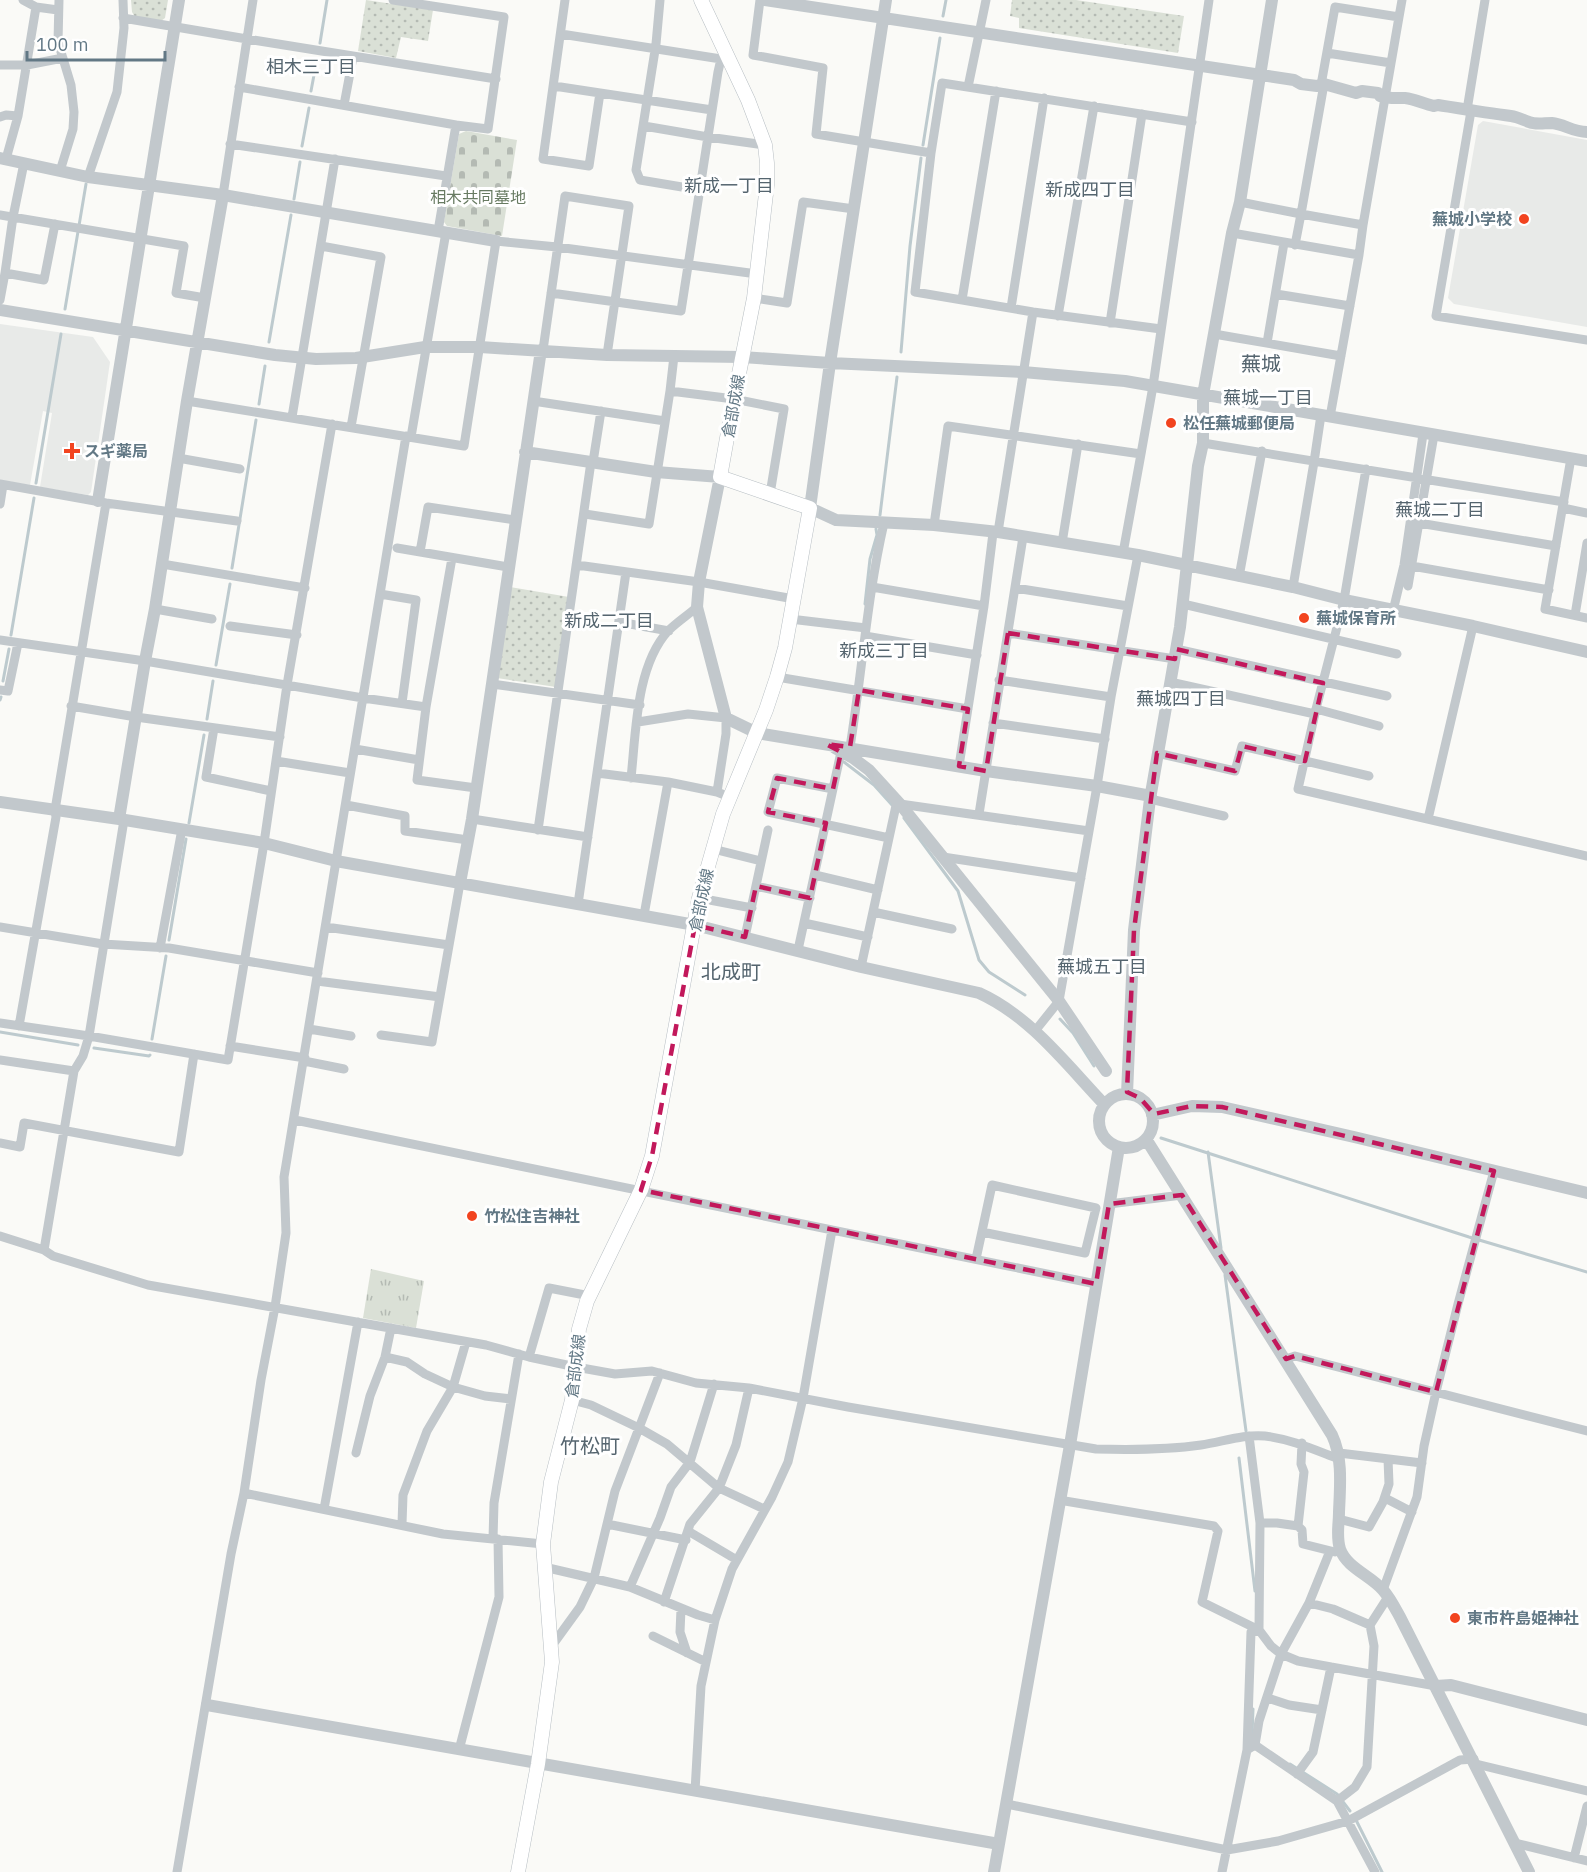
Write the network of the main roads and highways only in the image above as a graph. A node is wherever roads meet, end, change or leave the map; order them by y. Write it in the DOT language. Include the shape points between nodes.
graph roads {
  1 [pos="701,0"];
  2 [pos="518,1872"];
  1 -- 2 [label="main road, 倉部成線" via="723,56 748,100 765,145 767,163 754,298 720,477 810,508 777,677 757,733 723,795 723,814 699,898 652,1156 641,1190 590,1296 579,1329 572,1400 551,1482 543,1544 552,1662"];
}
